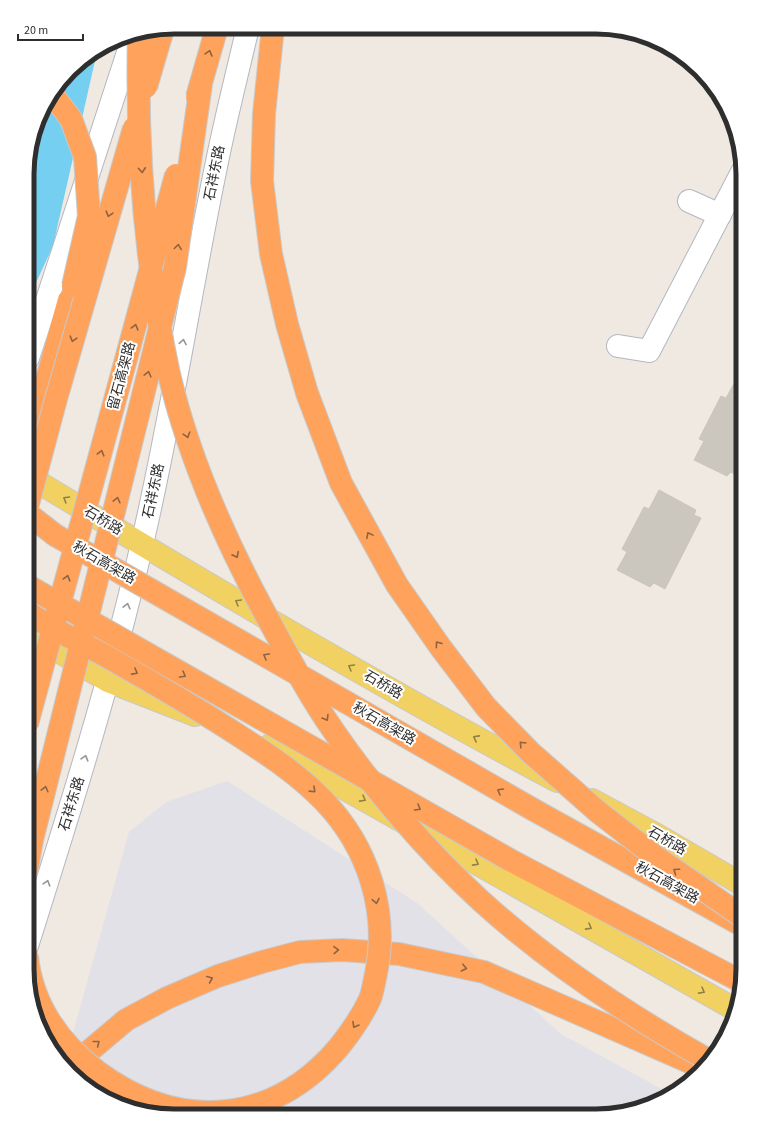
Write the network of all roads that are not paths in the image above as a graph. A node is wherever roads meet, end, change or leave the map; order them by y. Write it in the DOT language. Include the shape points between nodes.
graph roads {
  1 [pos="161,34"];
  2 [pos="215,34"];
  3 [pos="246,34"];
  4 [pos="272,34"];
  5 [pos="139,39"];
  6 [pos="132,40"];
  7 [pos="201,84"];
  8 [pos="56,99"];
  9 [pos="736,184"];
  10 [pos="689,200"];
  11 [pos="720,215"];
  12 [pos="34,340"];
  13 [pos="618,346"];
  14 [pos="34,425"];
  15 [pos="34,480"];
  16 [pos="34,482"];
  17 [pos="34,519"];
  18 [pos="34,523"];
  19 [pos="55,535"];
  20 [pos="142,545"];
  21 [pos="34,589"];
  22 [pos="34,615"];
  23 [pos="34,638"];
  24 [pos="108,681"];
  25 [pos="34,698"];
  26 [pos="34,833"];
  27 [pos="736,881"];
  28 [pos="736,912"];
  29 [pos="736,922"];
  30 [pos="34,924"];
  31 [pos="736,979"];
  32 [pos="36,990"];
  33 [pos="731,1007"];
  34 [pos="705,1057"];
  35 [pos="73,1065"];
  36 [pos="697,1065"];
  37 [pos="181,1109"];
  38 [pos="238,1109"];
  1 -- 16 [label="highway, one-way, bridge"];
  7 -- 2 [label="highway, 留石高架路, one-way, bridge"];
  20 -- 3 [label="main road, 石祥东路, one-way" via="218,156"];
  28 -- 4 [label="highway, one-way, bridge" via="656,857 597,811 530,752 486,707 397,585 341,483 307,393 287,324 271,254 262,181 264,114"];
  5 -- 34 [label="highway, one-way, bridge" via="138,92 147,231 154,294 170,377 195,462 227,537 283,646 332,729 379,792 480,900 582,981"];
  6 -- 12 [label="main road"];
  25 -- 7 [label="highway, 留石高架路, one-way, bridge"];
  26 -- 7 [label="highway, one-way, bridge" via="175,267"];
  8 -- 14 [label="highway, bridge" via="72,120 85,157 89,216 80,260"];
  9 -- 11 [label="main road"];
  10 -- 11 [label="main road"];
  11 -- 13 [label="main road" via="649,350"];
  20 -- 15 [label="main road, 石桥路, one-way"];
  17 -- 19 [label="highway"];
  18 -- 19 [label="highway, 秋石高架路"];
  29 -- 19 [label="highway, 秋石高架路, one-way, bridge" via="534,810"];
  24 -- 20 [label="main road, 石祥东路, one-way"];
  27 -- 20 [label="main road, 石桥路, one-way" via="657,835 450,724"];
  21 -- 31 [label="highway, one-way, bridge" via="510,860"];
  22 -- 38 [label="highway, one-way, bridge" via="179,697 292,771 326,803 360,850 377,900 379,921 378,960 371,998 351,1032 326,1062 298,1085 279,1096 259,1105"];
  23 -- 24 [label="main road"];
  30 -- 24 [label="main road, 石祥东路, one-way"];
  24 -- 33 [label="main road, one-way" via="256,739"];
  37 -- 32 [label="highway, one-way, bridge" via="130,1092 87,1064 69,1047 46,1016"];
  35 -- 36 [label="highway, one-way, bridge" via="126,1020 218,976 300,952 342,950 399,954 484,972"];
}
